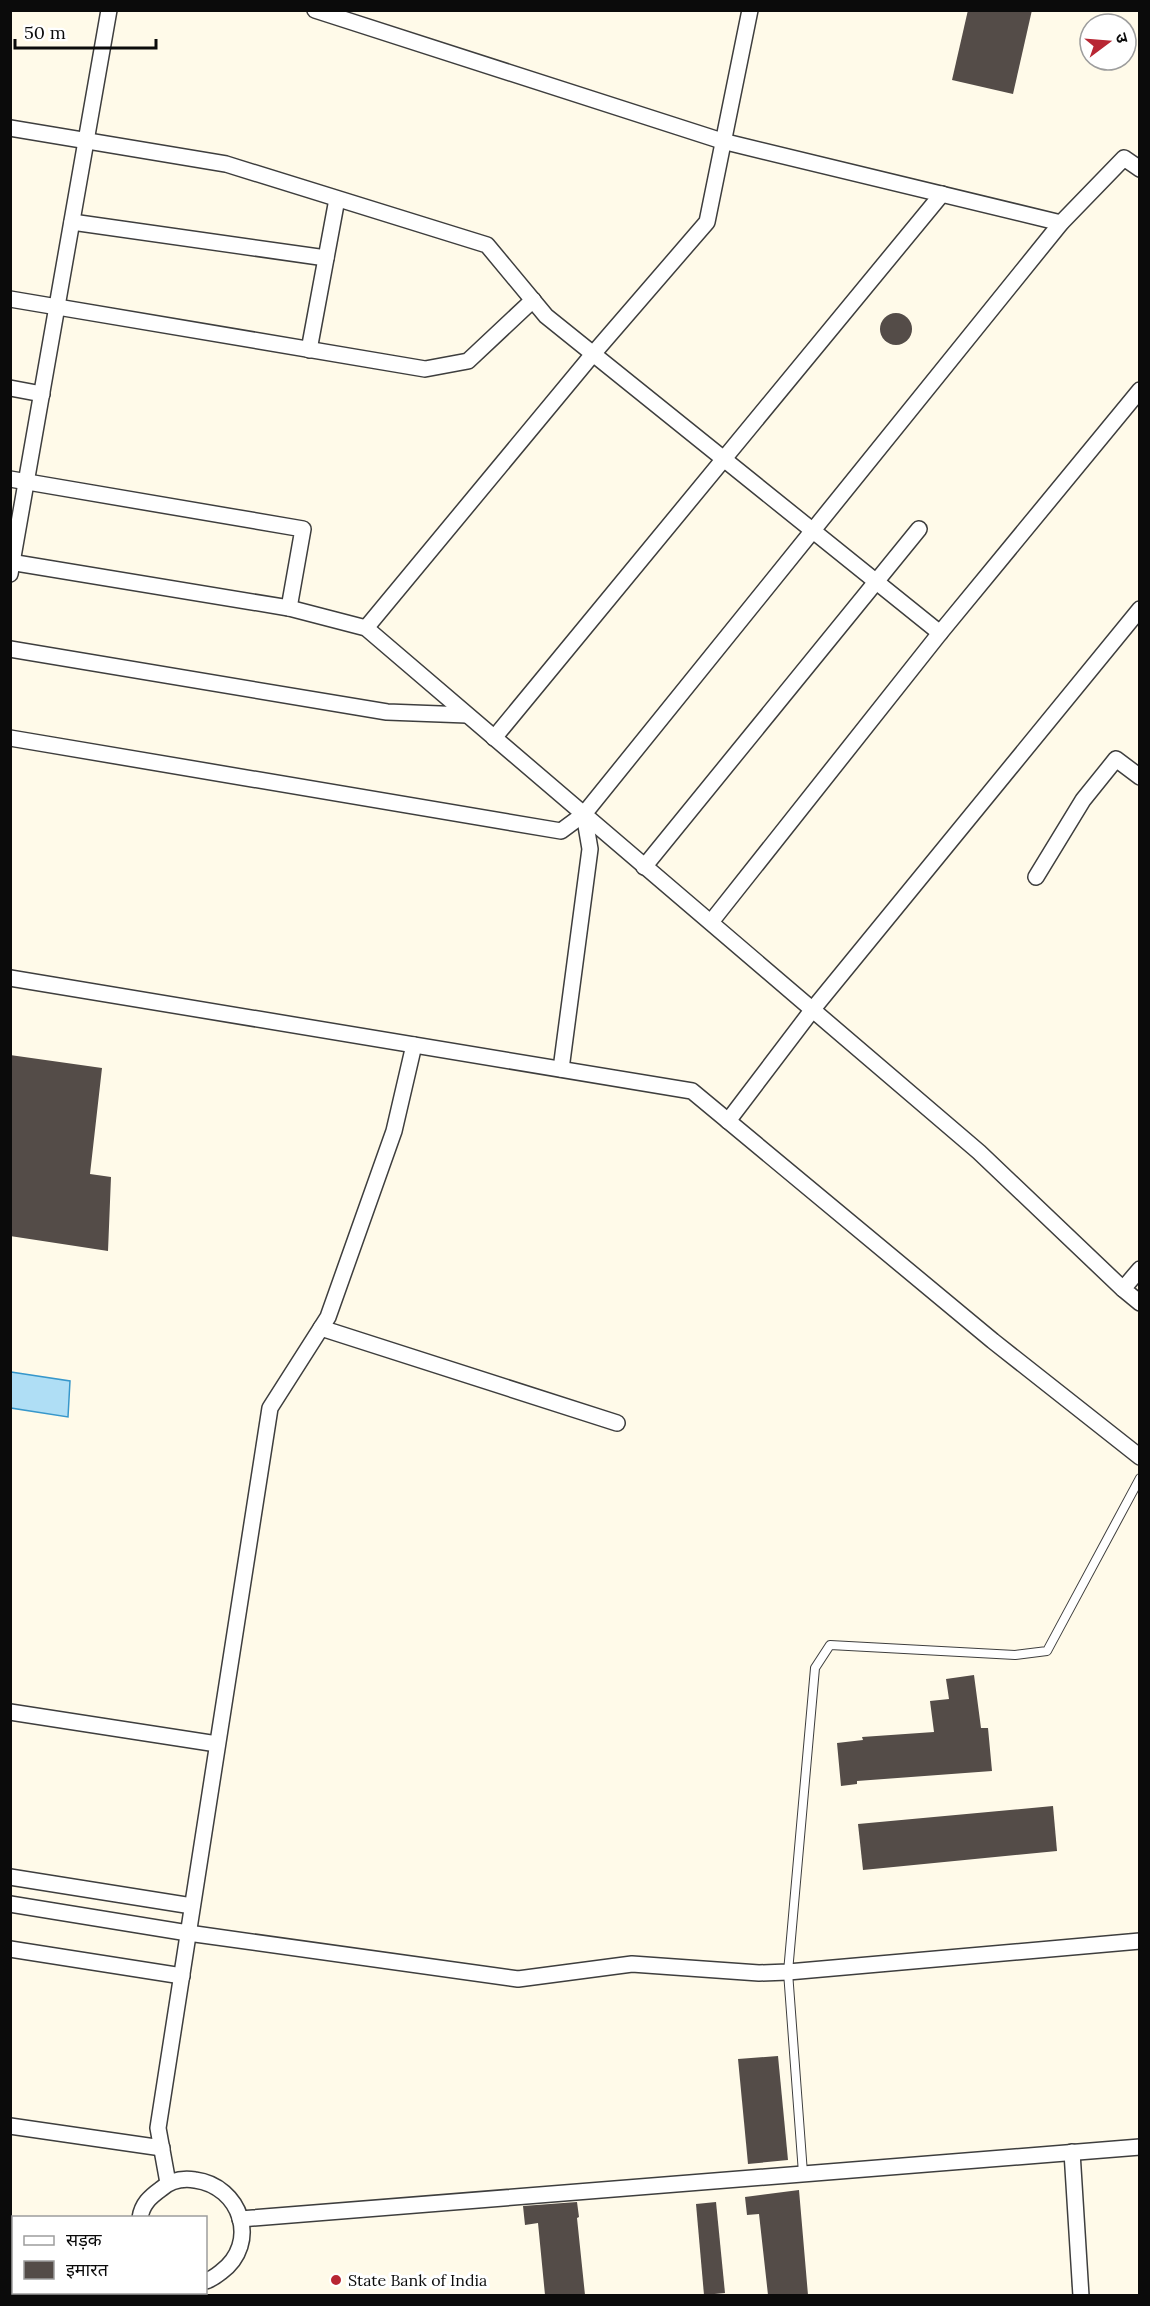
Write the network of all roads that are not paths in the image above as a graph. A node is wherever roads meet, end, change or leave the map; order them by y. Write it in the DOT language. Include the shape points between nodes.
graph roads {
  1 [pos="109,10"];
  2 [pos="315,10"];
  3 [pos="750,10"];
  4 [pos="10,128"];
  5 [pos="86,141"];
  6 [pos="722,141"];
  7 [pos="1140,169"];
  8 [pos="942,194"];
  9 [pos="337,199"];
  10 [pos="72,222"];
  11 [pos="1061,223"];
  12 [pos="326,258"];
  13 [pos="10,299"];
  14 [pos="533,300"];
  15 [pos="57,307"];
  16 [pos="309,350"];
  17 [pos="593,354"];
  18 [pos="10,388"];
  19 [pos="1140,390"];
  20 [pos="42,394"];
  21 [pos="724,459"];
  22 [pos="10,479"];
  23 [pos="26,482"];
  24 [pos="919,529"];
  25 [pos="813,531"];
  26 [pos="11,566"];
  27 [pos="875,581"];
  28 [pos="290,608"];
  29 [pos="1140,609"];
  30 [pos="366,628"];
  31 [pos="940,633"];
  32 [pos="10,649"];
  33 [pos="467,715"];
  34 [pos="10,738"];
  35 [pos="494,738"];
  36 [pos="1140,777"];
  37 [pos="584,814"];
  38 [pos="645,867"];
  39 [pos="1036,877"];
  40 [pos="711,922"];
  41 [pos="10,978"];
  42 [pos="813,1009"];
  43 [pos="414,1045"];
  44 [pos="561,1069"];
  45 [pos="728,1121"];
  46 [pos="1140,1269"];
  47 [pos="1123,1288"];
  48 [pos="1140,1303"];
  49 [pos="321,1328"];
  50 [pos="617,1423"];
  51 [pos="1140,1457"];
  52 [pos="1140,1478"];
  53 [pos="10,1712"];
  54 [pos="217,1744"];
  55 [pos="10,1877"];
  56 [pos="10,1904"];
  57 [pos="192,1906"];
  58 [pos="188,1933"];
  59 [pos="1140,1941"];
  60 [pos="10,1949"];
  61 [pos="788,1972"];
  62 [pos="182,1976"];
  63 [pos="10,2126"];
  64 [pos="1140,2147"];
  65 [pos="162,2148"];
  66 [pos="1072,2152"];
  67 [pos="802,2174"];
  68 [pos="168,2183"];
  69 [pos="140,2216"];
  70 [pos="240,2219"];
  71 [pos="208,2280"];
  72 [pos="213,2295"];
  73 [pos="1081,2295"];
  1 -- 5 [label="street"];
  2 -- 6 [label="street"];
  3 -- 6 [label="street"];
  4 -- 5 [label="street"];
  5 -- 9 [label="street" via="226,164"];
  5 -- 10 [label="street"];
  6 -- 8 [label="street"];
  6 -- 17 [label="street" via="707,222"];
  7 -- 11 [label="street" via="1124,158"];
  8 -- 11 [label="street"];
  8 -- 21 [label="street"];
  9 -- 12 [label="street"];
  9 -- 14 [label="street" via="487,245"];
  10 -- 12 [label="street"];
  10 -- 15 [label="street"];
  11 -- 25 [label="street"];
  12 -- 16 [label="street"];
  13 -- 15 [label="street"];
  14 -- 16 [label="street" via="468,361 425,369"];
  14 -- 17 [label="street" via="546,316"];
  15 -- 16 [label="street"];
  15 -- 20 [label="street"];
  17 -- 21 [label="street"];
  17 -- 30 [label="street"];
  18 -- 20 [label="street"];
  19 -- 31 [label="street"];
  20 -- 23 [label="street"];
  21 -- 25 [label="street"];
  21 -- 35 [label="street"];
  22 -- 23 [label="street"];
  23 -- 26 [label="street"];
  23 -- 28 [label="street" via="303,529"];
  24 -- 27 [label="street"];
  25 -- 27 [label="street"];
  25 -- 37 [label="street"];
  26 -- 28 [label="street"];
  27 -- 31 [label="street"];
  27 -- 38 [label="street"];
  28 -- 30 [label="street"];
  29 -- 42 [label="street"];
  30 -- 33 [label="street"];
  31 -- 40 [label="street"];
  32 -- 33 [label="street" via="387,712"];
  33 -- 35 [label="street"];
  34 -- 37 [label="street" via="561,831"];
  35 -- 37 [label="street"];
  36 -- 39 [label="street" via="1116,759 1083,801"];
  37 -- 38 [label="street"];
  37 -- 44 [label="street" via="590,849"];
  38 -- 40 [label="street"];
  40 -- 42 [label="street"];
  41 -- 43 [label="street"];
  42 -- 45 [label="street"];
  42 -- 47 [label="street" via="979,1152"];
  43 -- 44 [label="street"];
  43 -- 49 [label="street" via="394,1131"];
  44 -- 45 [label="street" via="692,1091"];
  45 -- 51 [label="street" via="993,1341"];
  46 -- 47 [label="street"];
  47 -- 48 [label="street"];
  49 -- 50 [label="street"];
  49 -- 54 [label="street" via="270,1408"];
  52 -- 61 [label="lane" via="1047,1651 1015,1655 830,1645 815,1668"];
  53 -- 54 [label="street"];
  54 -- 57 [label="street"];
  55 -- 57 [label="street"];
  56 -- 58 [label="street"];
  57 -- 58 [label="street"];
  58 -- 61 [label="street" via="518,1979 632,1964"];
  58 -- 62 [label="street"];
  59 -- 61 [label="street"];
  60 -- 62 [label="street"];
  61 -- 67 [label="lane"];
  62 -- 65 [label="street" via="158,2128"];
  63 -- 65 [label="street"];
  64 -- 66 [label="street"];
  65 -- 68 [label="street"];
  66 -- 67 [label="street"];
  66 -- 73 [label="street"];
  67 -- 70 [label="street"];
  68 -- 69 [label="street" via="148,2199"];
  68 -- 70 [label="street" via="184,2178 209,2182 228,2195"];
  70 -- 71 [label="street" via="243,2233 239,2251 230,2265"];
  71 -- 72 [label="street"];
}
